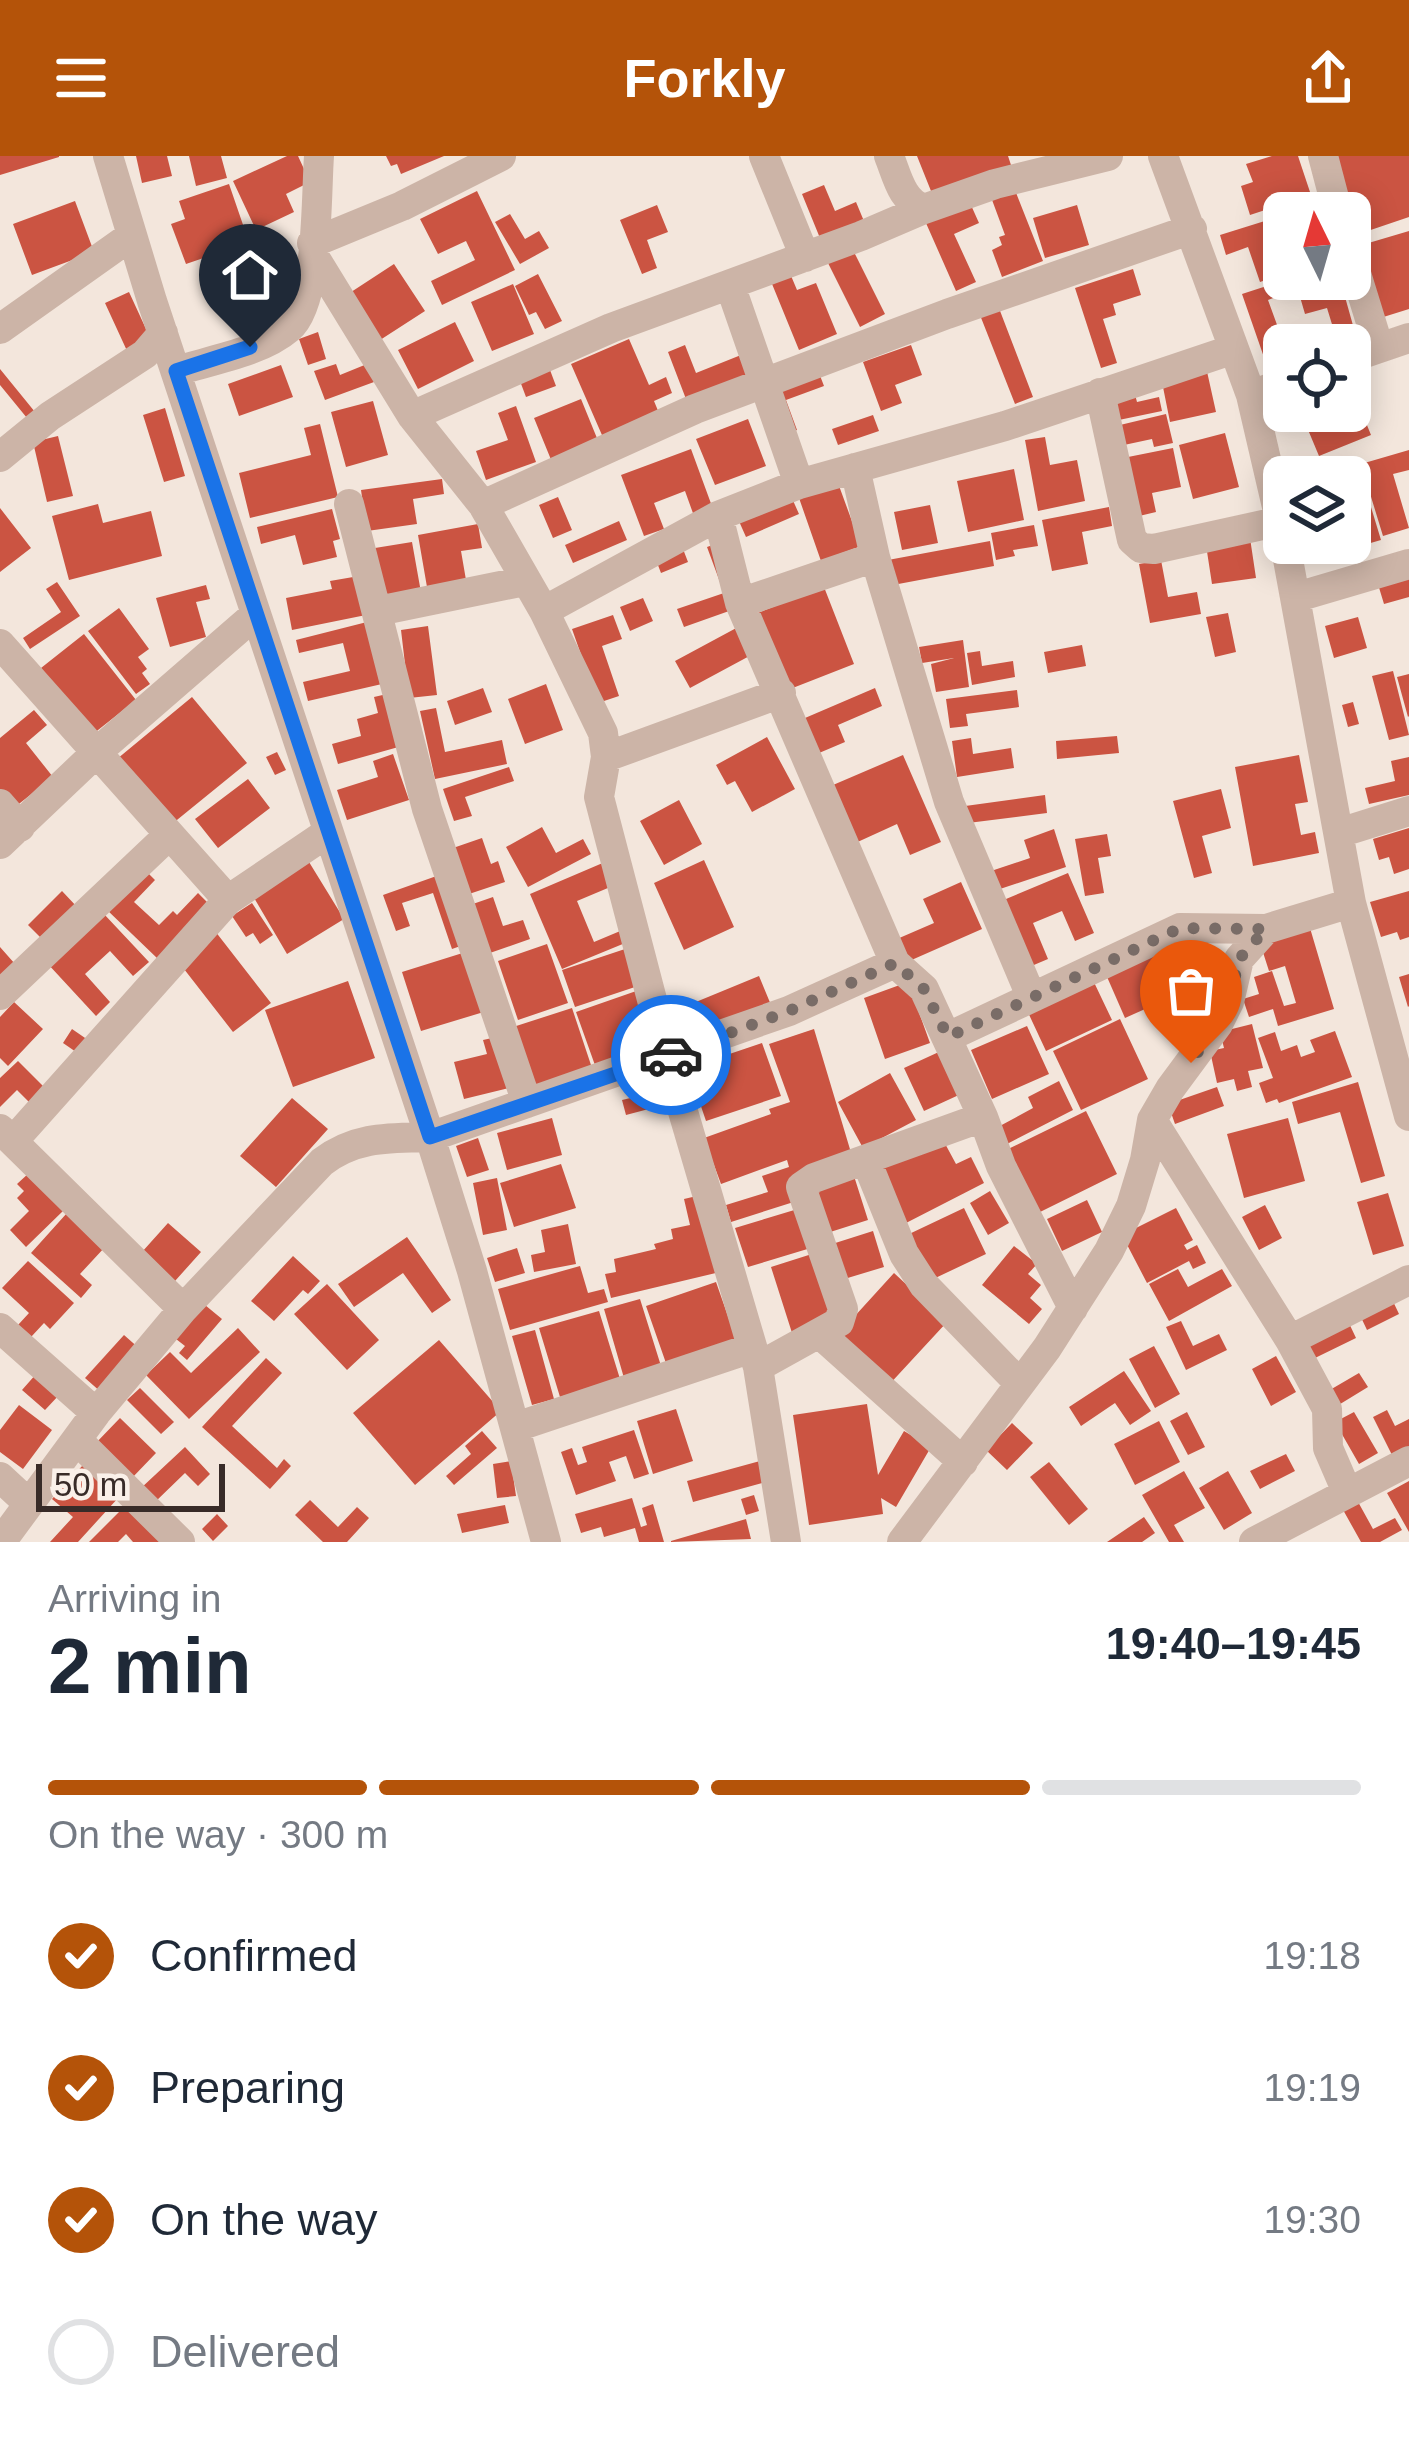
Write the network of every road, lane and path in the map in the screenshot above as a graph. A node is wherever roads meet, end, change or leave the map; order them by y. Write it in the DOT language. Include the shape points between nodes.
graph roads {
  1 [pos="107,156"];
  2 [pos="319,156"];
  3 [pos="501,156"];
  4 [pos="764,156"];
  5 [pos="889,156"];
  6 [pos="1108,156"];
  7 [pos="1162,156"];
  8 [pos="1322,156"];
  9 [pos="1332,192"];
  10 [pos="923,208"];
  11 [pos="1192,229"];
  12 [pos="131,236"];
  13 [pos="313,250"];
  14 [pos="805,257"];
  15 [pos="730,285"];
  16 [pos="0,328"];
  17 [pos="163,333"];
  18 [pos="1409,338"];
  19 [pos="1234,349"];
  20 [pos="1371,351"];
  21 [pos="176,371"];
  22 [pos="767,382"];
  23 [pos="1263,391"];
  24 [pos="1100,393"];
  25 [pos="1251,395"];
  26 [pos="412,416"];
  27 [pos="1265,456"];
  28 [pos="0,457"];
  29 [pos="855,468"];
  30 [pos="799,484"];
  31 [pos="349,504"];
  32 [pos="483,505"];
  33 [pos="718,516"];
  34 [pos="1263,536"];
  35 [pos="875,557"];
  36 [pos="1290,564"];
  37 [pos="1409,564"];
  38 [pos="525,581"];
  39 [pos="1297,597"];
  40 [pos="740,603"];
  41 [pos="378,611"];
  42 [pos="544,611"];
  43 [pos="256,614"];
  44 [pos="0,644"];
  45 [pos="781,693"];
  46 [pos="97,752"];
  47 [pos="605,757"];
  48 [pos="1409,811"];
  49 [pos="7,825"];
  50 [pos="327,832"];
  51 [pos="1339,833"];
  52 [pos="169,835"];
  53 [pos="228,900"];
  54 [pos="1351,902"];
  55 [pos="1266,929"];
  56 [pos="895,963"];
  57 [pos="0,994"];
  58 [pos="1031,996"];
  59 [pos="948,1037"];
  60 [pos="667,1057"];
  61 [pos="1404,1077"];
  62 [pos="527,1103"];
  63 [pos="1409,1116"];
  64 [pos="983,1117"];
  65 [pos="1152,1120"];
  66 [pos="7,1135"];
  67 [pos="430,1137"];
  68 [pos="866,1160"];
  69 [pos="1409,1280"];
  70 [pos="1072,1308"];
  71 [pos="183,1309"];
  72 [pos="0,1328"];
  73 [pos="820,1334"];
  74 [pos="1290,1340"];
  75 [pos="755,1357"];
  76 [pos="1019,1383"];
  77 [pos="96,1413"];
  78 [pos="516,1427"];
  79 [pos="77,1440"];
  80 [pos="1409,1461"];
  81 [pos="963,1462"];
  82 [pos="0,1477"];
  83 [pos="1347,1492"];
  84 [pos="17,1529"];
  85 [pos="777,1540"];
  86 [pos="180,1542"];
  87 [pos="546,1542"];
  88 [pos="902,1542"];
  89 [pos="1253,1542"];
  1 -- 12 [label="street"];
  2 -- 13 [label="street"];
  3 -- 13 [label="street"];
  4 -- 14 [label="street"];
  5 -- 10 [label="street" via="905,195"];
  6 -- 10 [label="street"];
  7 -- 11 [label="street"];
  8 -- 9 [label="street"];
  10 -- 14 [label="street"];
  11 -- 19 [label="street"];
  11 -- 22 [label="street"];
  12 -- 16 [label="street"];
  12 -- 17 [label="street"];
  13 -- 21 [label="street" via="299,318 286,331"];
  13 -- 26 [label="street"];
  14 -- 15 [label="street"];
  15 -- 22 [label="street"];
  15 -- 26 [label="street"];
  17 -- 21 [label="street"];
  17 -- 28 [label="street"];
  18 -- 20 [label="street"];
  19 -- 24 [label="street"];
  19 -- 25 [label="street"];
  21 -- 43 [label="street"];
  22 -- 30 [label="street"];
  22 -- 32 [label="street"];
  23 -- 25 [label="street"];
  24 -- 29 [label="street"];
  24 -- 34 [label="street" via="1132,540 1154,549"];
  25 -- 27 [label="street"];
  26 -- 32 [label="street"];
  29 -- 30 [label="street"];
  29 -- 35 [label="street"];
  30 -- 33 [label="street"];
  31 -- 41 [label="street"];
  32 -- 38 [label="street"];
  33 -- 40 [label="street"];
  33 -- 42 [label="street"];
  35 -- 40 [label="street"];
  35 -- 58 [label="street" via="949,802"];
  36 -- 39 [label="street"];
  37 -- 39 [label="street"];
  38 -- 41 [label="street"];
  38 -- 42 [label="street"];
  39 -- 51 [label="street"];
  40 -- 45 [label="street"];
  41 -- 62 [label="street" via="427,809"];
  42 -- 47 [label="street" via="603,733"];
  43 -- 46 [label="street"];
  43 -- 50 [label="street"];
  44 -- 46 [label="street"];
  45 -- 47 [label="street"];
  45 -- 56 [label="street"];
  46 -- 49 [label="street"];
  46 -- 52 [label="street"];
  47 -- 60 [label="street" via="598,797"];
  48 -- 51 [label="street"];
  50 -- 53 [label="street"];
  50 -- 67 [label="street"];
  51 -- 54 [label="street"];
  52 -- 53 [label="street"];
  52 -- 57 [label="street"];
  53 -- 66 [label="street"];
  54 -- 55 [label="street"];
  54 -- 61 [label="street"];
  55 -- 58 [label="street" via="1180,928"];
  55 -- 65 [label="street" via="1239,959 1218,1024"];
  56 -- 59 [label="street" via="924,989"];
  56 -- 60 [label="street"];
  58 -- 59 [label="street"];
  59 -- 64 [label="street"];
  60 -- 62 [label="street"];
  60 -- 75 [label="street"];
  61 -- 63 [label="street"];
  62 -- 67 [label="street"];
  64 -- 68 [label="street"];
  64 -- 70 [label="street"];
  65 -- 70 [label="street" via="1131,1206"];
  65 -- 74 [label="street"];
  66 -- 71 [label="street"];
  67 -- 71 [label="street" via="341,1148"];
  67 -- 78 [label="street"];
  68 -- 73 [label="street" via="801,1187 843,1309"];
  68 -- 76 [label="street" via="924,1285"];
  69 -- 74 [label="street"];
  70 -- 76 [label="street"];
  71 -- 77 [label="street"];
  72 -- 77 [label="street"];
  73 -- 75 [label="street"];
  73 -- 81 [label="street"];
  74 -- 83 [label="street" via="1327,1409 1328,1448"];
  75 -- 78 [label="street"];
  75 -- 85 [label="street"];
  76 -- 81 [label="street"];
  77 -- 79 [label="street"];
  78 -- 87 [label="street"];
  79 -- 84 [label="street"];
  79 -- 86 [label="street"];
  80 -- 83 [label="street"];
  81 -- 88 [label="street"];
  82 -- 84 [label="street"];
  83 -- 89 [label="street"];
}
